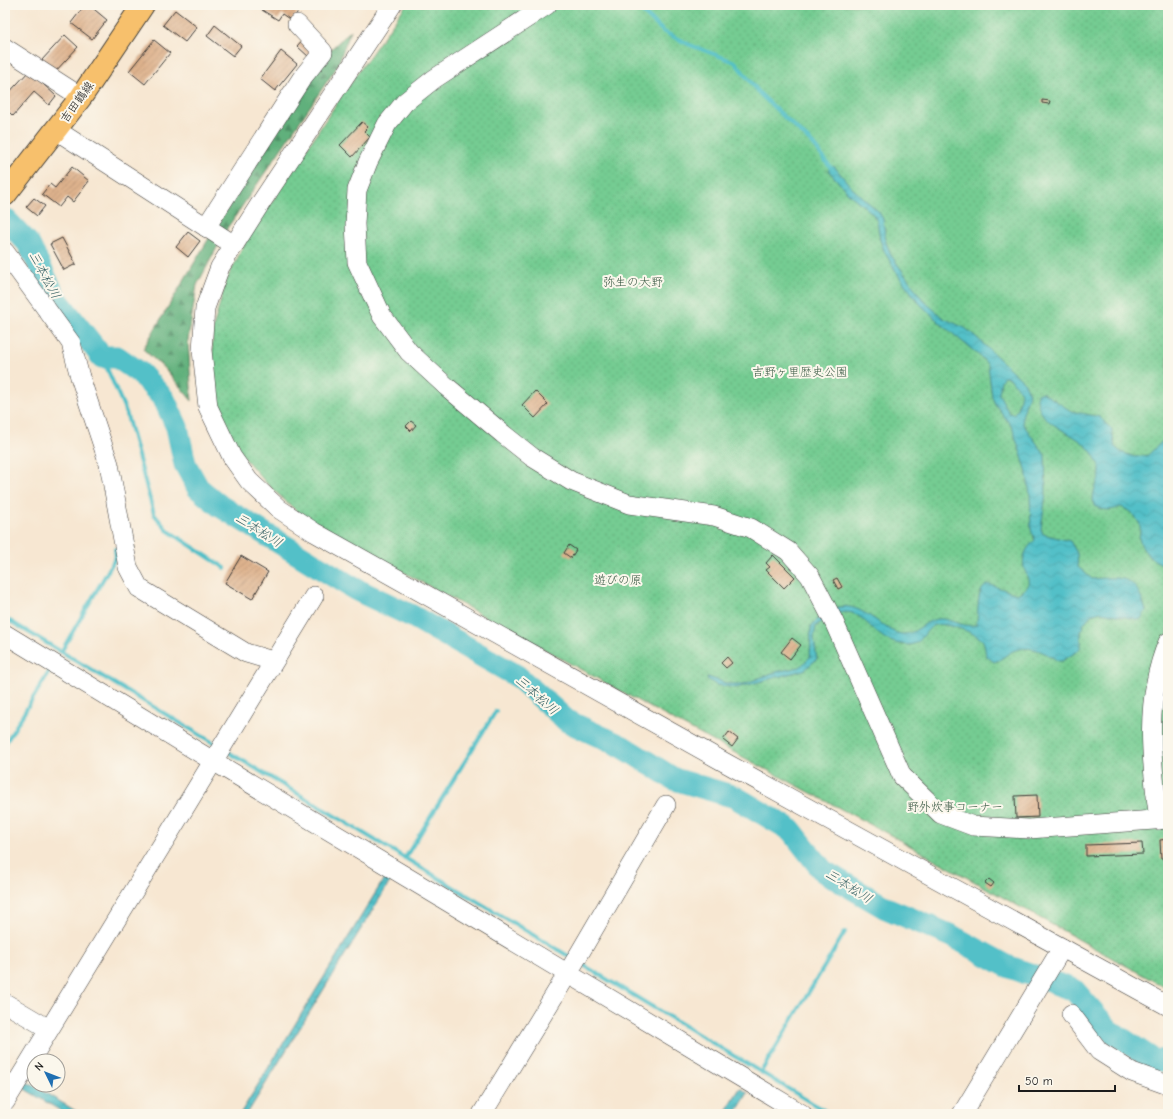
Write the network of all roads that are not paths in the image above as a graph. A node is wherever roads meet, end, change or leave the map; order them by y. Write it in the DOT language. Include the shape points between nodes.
graph roads {
  1 [pos="143,5"];
  2 [pos="392,5"];
  3 [pos="547,5"];
  4 [pos="297,24"];
  5 [pos="5,48"];
  6 [pos="81,97"];
  7 [pos="56,130"];
  8 [pos="5,195"];
  9 [pos="206,227"];
  10 [pos="234,245"];
  11 [pos="5,252"];
  12 [pos="314,596"];
  13 [pos="5,634"];
  14 [pos="1168,642"];
  15 [pos="273,661"];
  16 [pos="219,753"];
  17 [pos="666,804"];
  18 [pos="1164,820"];
  19 [pos="1058,955"];
  20 [pos="573,964"];
  21 [pos="5,1003"];
  22 [pos="1168,1006"];
  23 [pos="1071,1014"];
  24 [pos="49,1029"];
  25 [pos="1168,1086"];
  26 [pos="5,1102"];
  27 [pos="482,1114"];
  28 [pos="802,1114"];
  29 [pos="962,1114"];
  1 -- 6 [label="main road, 吉田鶴線"];
  2 -- 10 [label="street"];
  3 -- 18 [label="street" via="434,79 405,102 387,124 368,162 357,190 354,224 357,262 382,316 409,352 508,438 532,457 571,481 629,504 714,516 751,528 788,551 810,576 834,622 902,776 941,814 973,826 1028,828"];
  4 -- 9 [label="street" via="323,52 302,78"];
  5 -- 6 [label="street"];
  6 -- 7 [label="main road, 吉田鶴線"];
  7 -- 8 [label="main road, 吉田鶴線"];
  7 -- 9 [label="street"];
  9 -- 10 [label="street"];
  10 -- 19 [label="street" via="220,267 205,308 202,350 208,407 232,457 245,475 279,509 314,532 724,762"];
  11 -- 15 [label="street" via="71,343 109,464 128,567 139,588 246,653"];
  12 -- 15 [label="street"];
  13 -- 16 [label="street"];
  14 -- 18 [label="street" via="1154,688 1151,721 1152,769"];
  15 -- 16 [label="street"];
  16 -- 20 [label="street"];
  16 -- 24 [label="street"];
  17 -- 20 [label="street"];
  19 -- 22 [label="street"];
  19 -- 29 [label="street" via="1030,992"];
  20 -- 27 [label="street"];
  20 -- 28 [label="street"];
  21 -- 24 [label="street"];
  23 -- 25 [label="street" via="1099,1051 1132,1072"];
  24 -- 26 [label="street"];
}
